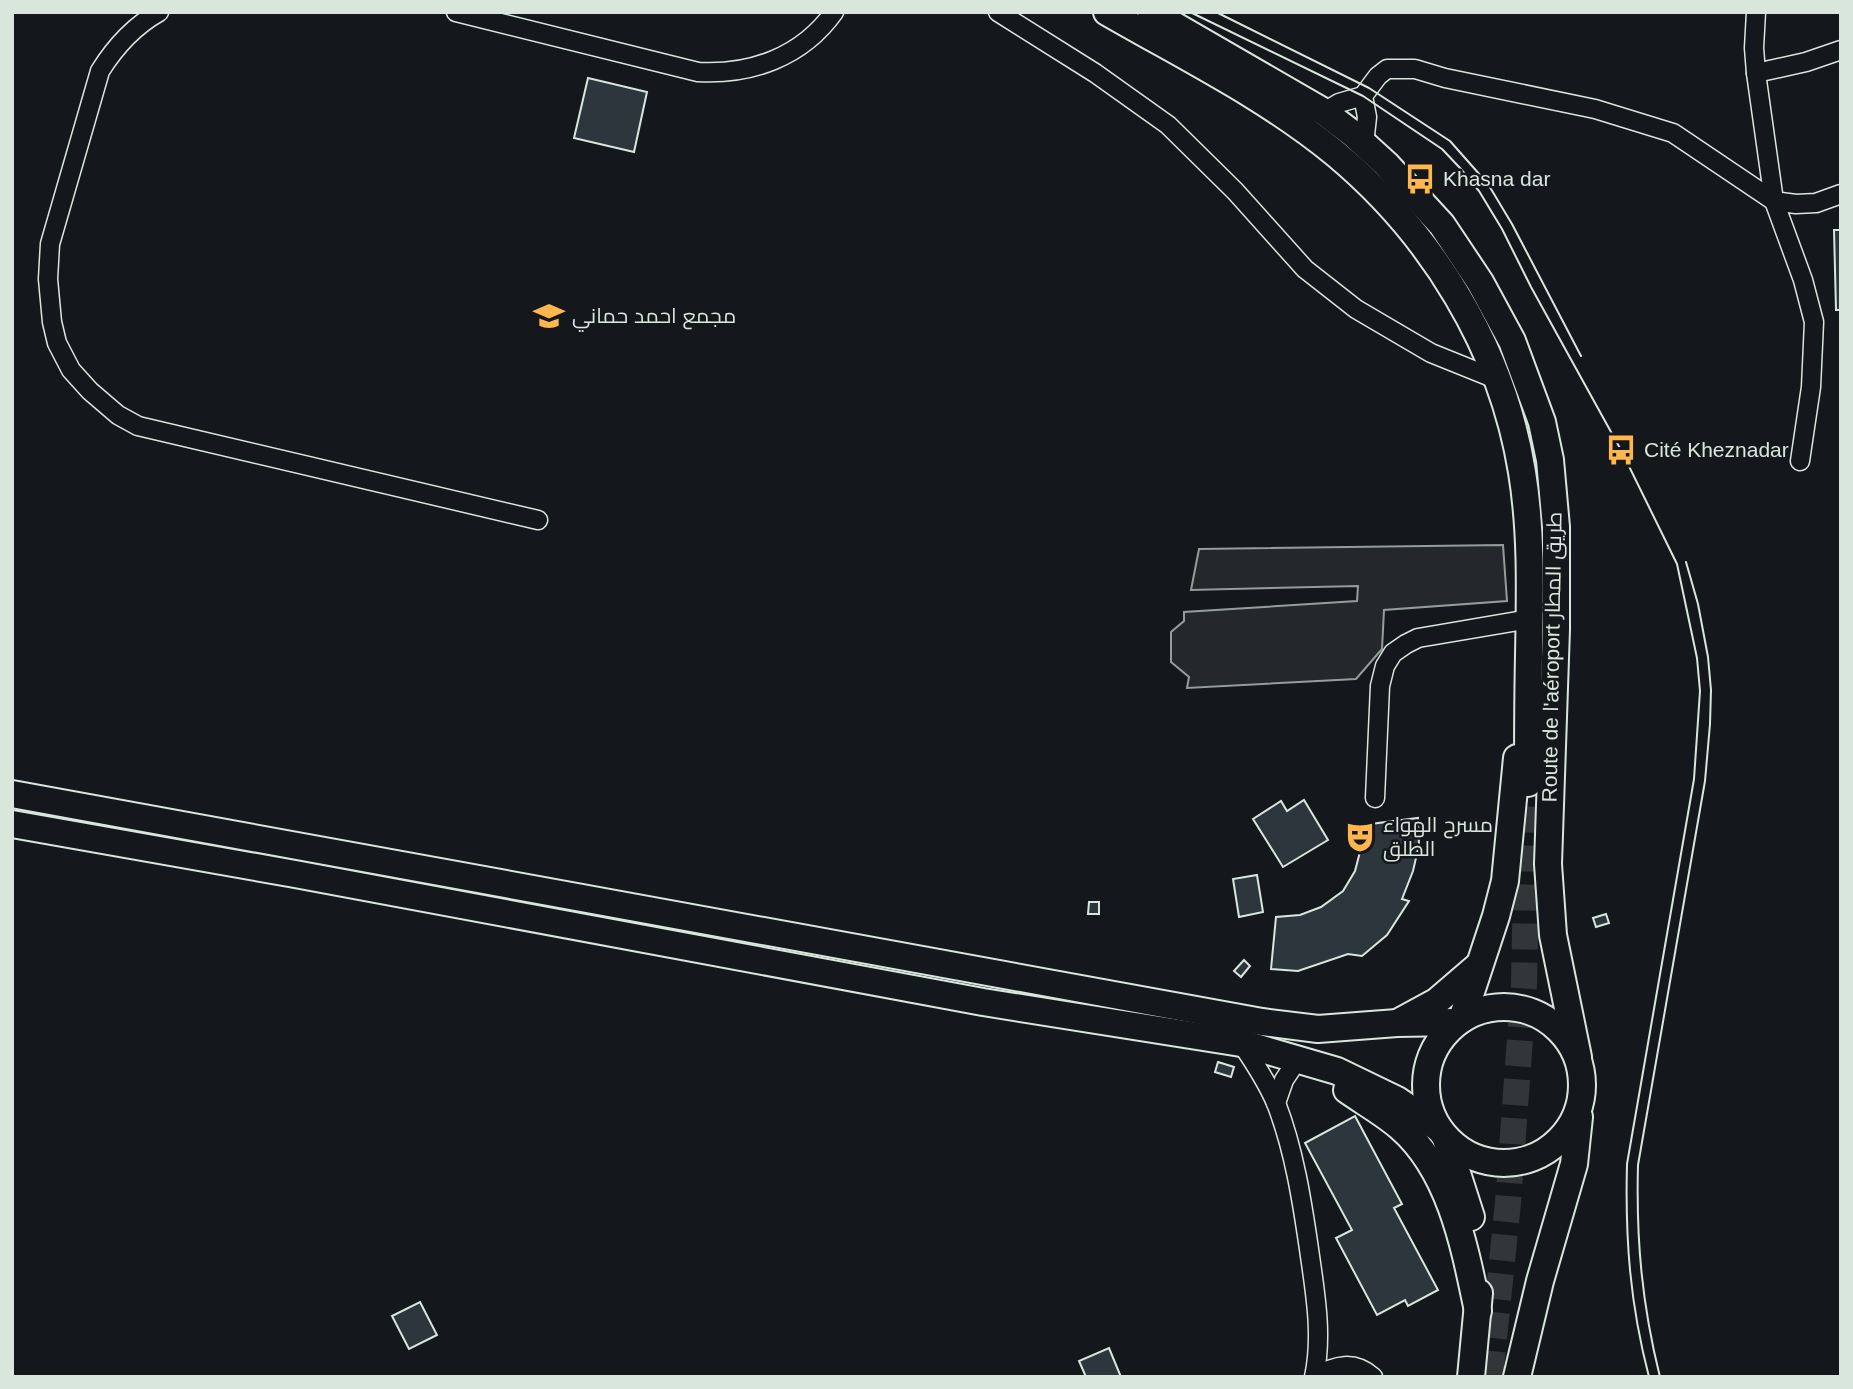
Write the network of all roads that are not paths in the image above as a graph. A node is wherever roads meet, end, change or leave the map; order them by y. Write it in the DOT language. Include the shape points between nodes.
graph roads {
  1 [pos="159,12"];
  2 [pos="456,12"];
  3 [pos="834,12"];
  4 [pos="998,12"];
  5 [pos="1107,12"];
  6 [pos="1151,12"];
  7 [pos="1756,12"];
  8 [pos="1841,50"];
  9 [pos="1756,73"];
  10 [pos="1363,96"];
  11 [pos="1324,112"];
  12 [pos="1364,144"];
  13 [pos="1841,194"];
  14 [pos="1774,201"];
  15 [pos="1498,380"];
  16 [pos="1800,460"];
  17 [pos="538,520"];
  18 [pos="1530,619"];
  19 [pos="1529,654"];
  20 [pos="1528,783"];
  21 [pos="12,794"];
  22 [pos="1375,798"];
  23 [pos="12,824"];
  24 [pos="1479,965"];
  25 [pos="1460,1021"];
  26 [pos="1397,1023"];
  27 [pos="1241,1044"];
  28 [pos="1578,1057"];
  29 [pos="1301,1060"];
  30 [pos="1276,1102"];
  31 [pos="1580,1106"];
  32 [pos="1442,1133"];
  33 [pos="1478,1311"];
  34 [pos="1315,1377"];
  35 [pos="1373,1377"];
  36 [pos="1471,1377"];
  37 [pos="1517,1377"];
  1 -- 17 [label="street" via="131,33 100,71 50,244 52,322 71,370 118,415 138,426"];
  2 -- 3 [label="street" via="698,72 722,74 784,58 812,38"];
  4 -- 15 [label="street" via="1168,125 1236,191 1305,269 1356,309 1432,353"];
  5 -- 15 [label="highway, Route de l'aéroport طريق المطار" via="1238,86 1355,172 1436,263 1487,349"];
  6 -- 11 [label="highway, Route de l'aéroport طريق المطار"];
  7 -- 9 [label="street"];
  8 -- 9 [label="street"];
  9 -- 14 [label="street"];
  10 -- 11 [label="street"];
  10 -- 12 [label="street" via="1367,117"];
  10 -- 14 [label="street" via="1387,69 1415,69 1595,110 1673,133"];
  11 -- 12 [label="highway, Route de l'aéroport طريق المطار"];
  12 -- 28 [label="highway, Route de l'aéroport طريق المطار" via="1442,225 1480,282 1513,341 1542,422 1556,527 1549,907"];
  13 -- 14 [label="street" via="1816,203"];
  14 -- 16 [label="street" via="1804,280 1814,323 1811,387"];
  15 -- 18 [label="highway, Route de l'aéroport طريق المطار" via="1522,474"];
  18 -- 19 [label="highway, Route de l'aéroport طريق المطار"];
  18 -- 22 [label="street" via="1418,638 1393,653 1380,686"];
  19 -- 20 [label="highway, Route de l'aéroport طريق المطار"];
  19 -- 24 [label="highway" via="1505,881"];
  21 -- 26 [label="highway" via="1262,1022 1318,1030"];
  23 -- 27 [label="highway" via="983,1002"];
  24 -- 25 [label="highway"];
  24 -- 26 [label="highway" via="1436,1002"];
  25 -- 26 [label="highway"];
  25 -- 28 [label="highway" via="1483,1010 1529,1011 1550,1021"];
  25 -- 32 [label="highway" via="1441,1039 1430,1060 1426,1083 1428,1107"];
  27 -- 29 [label="highway"];
  27 -- 30 [label="street"];
  28 -- 31 [label="highway" via="1583,1082"];
  29 -- 30 [label="street" via="1284,1080"];
  29 -- 32 [label="highway" via="1337,1071 1397,1100"];
  29 -- 33 [label="highway" via="1401,1128 1428,1161 1463,1240"];
  30 -- 34 [label="street" via="1303,1211 1317,1306"];
  31 -- 32 [label="highway" via="1570,1128 1554,1146 1511,1164 1476,1158"];
  31 -- 37 [label="highway" via="1574,1164"];
  32 -- 33 [label="highway" via="1476,1239"];
  33 -- 36 [label="highway"];
  34 -- 35 [label="street" via="1331,1367 1346,1365"];
}
